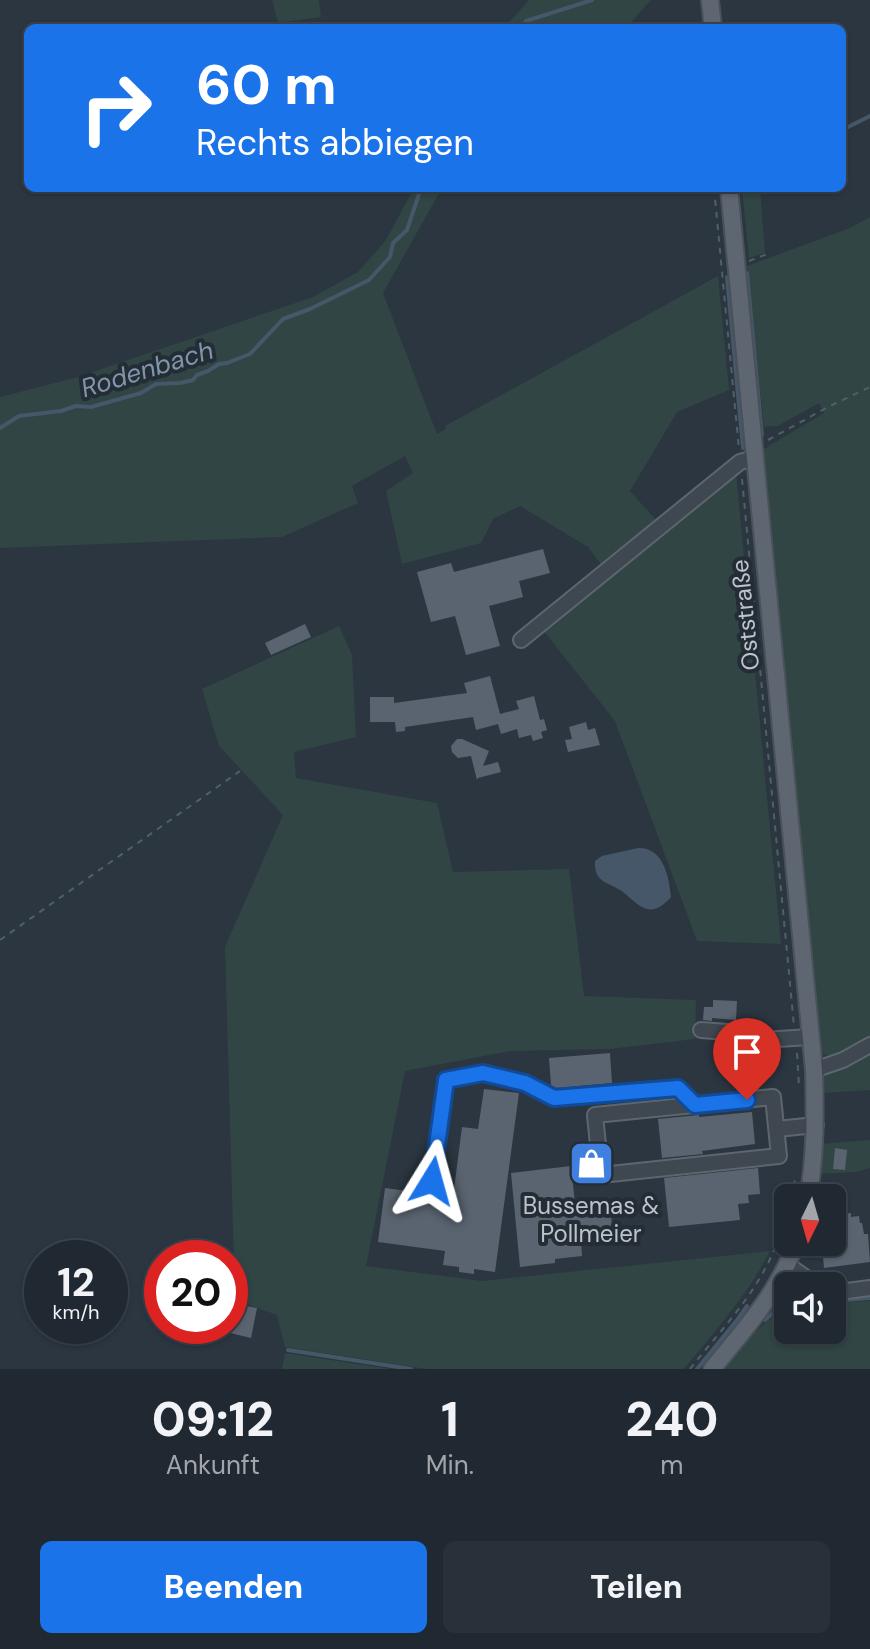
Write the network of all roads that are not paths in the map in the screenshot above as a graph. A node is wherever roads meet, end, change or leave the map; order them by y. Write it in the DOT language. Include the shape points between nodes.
graph roads {
  1 [pos="710,0"];
  2 [pos="713,24"];
  3 [pos="729,192"];
  4 [pos="749,455"];
  5 [pos="521,640"];
  6 [pos="701,1030"];
  7 [pos="803,1038"];
  8 [pos="870,1045"];
  9 [pos="814,1070"];
  10 [pos="695,1105"];
  11 [pos="816,1125"];
  12 [pos="777,1129"];
  13 [pos="432,1181"];
  14 [pos="811,1184"];
  15 [pos="791,1256"];
  16 [pos="788,1265"];
  17 [pos="786,1272"];
  18 [pos="798,1272"];
  19 [pos="774,1297"];
  20 [pos="712,1369"];
  1 -- 2 [label="main road"];
  3 -- 4 [label="main road, Oststraße"];
  4 -- 5 [label="street"];
  4 -- 7 [label="main road, Oststraße"];
  6 -- 7 [label="street" via="727,1032 747,1041"];
  7 -- 9 [label="main road, Oststraße"];
  8 -- 9 [label="street"];
  9 -- 11 [label="main road, Oststraße"];
  10 -- 12 [label="street" via="773,1097"];
  10 -- 12 [label="street" via="595,1115 601,1175 779,1156"];
  10 -- 13 [label="street" via="678,1088 554,1098 525,1083 483,1073 446,1080"];
  11 -- 12 [label="street"];
  11 -- 14 [label="main road, Oststraße"];
  15 -- 16 [label="main road"];
  16 -- 17 [label="main road"];
  16 -- 18 [label="street"];
  19 -- 20 [label="main road"];
}
